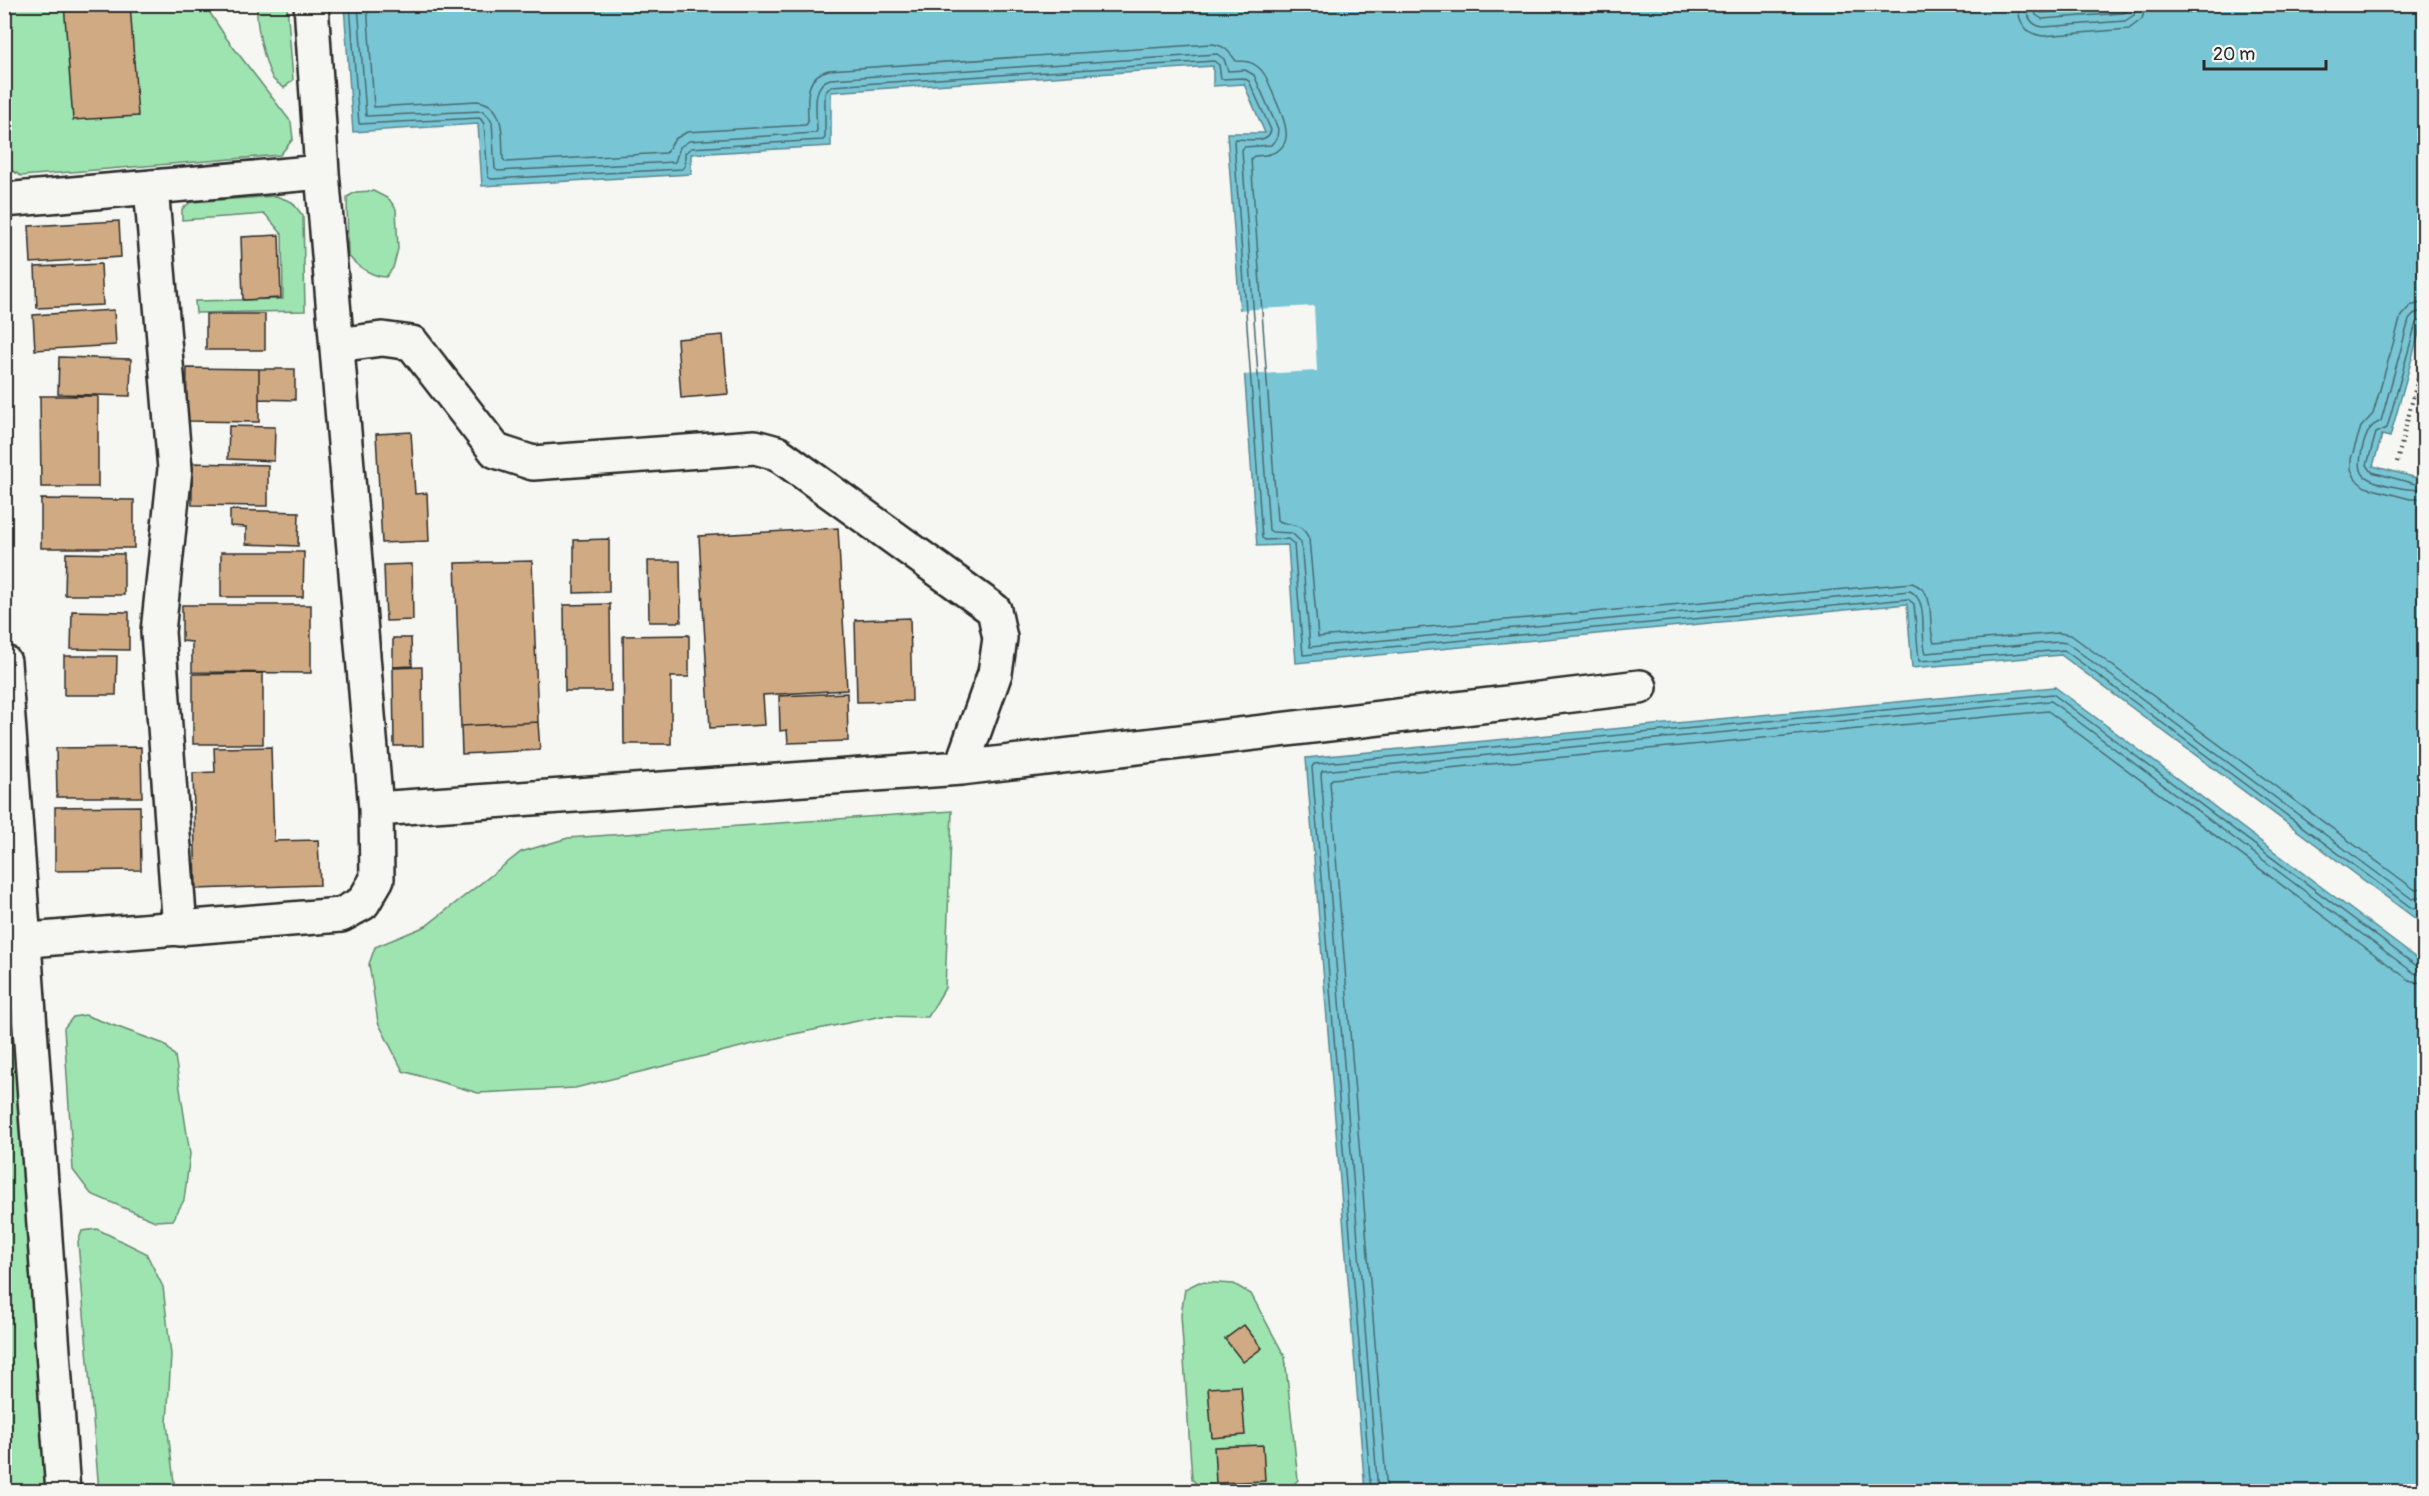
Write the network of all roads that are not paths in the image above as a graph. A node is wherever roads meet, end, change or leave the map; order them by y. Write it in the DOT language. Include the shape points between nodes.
graph roads {
  1 [pos="311,4"];
  2 [pos="322,172"];
  3 [pos="151,187"];
  4 [pos="4,200"];
  5 [pos="337,345"];
  6 [pos="4,662"];
  7 [pos="1640,687"];
  8 [pos="962,768"];
  9 [pos="376,809"];
  10 [pos="180,929"];
  11 [pos="14,942"];
  12 [pos="63,1491"];
  1 -- 2 [label="street"];
  2 -- 3 [label="street"];
  2 -- 5 [label="street"];
  3 -- 4 [label="street"];
  3 -- 10 [label="street" via="175,469 158,632"];
  5 -- 8 [label="street" via="382,339 412,343 496,451 533,463 755,447 777,453 994,610 1000,638 995,673"];
  5 -- 9 [label="street"];
  6 -- 11 [label="street"];
  7 -- 8 [label="street"];
  8 -- 9 [label="street"];
  9 -- 10 [label="street" via="377,879 363,903 341,915"];
  10 -- 11 [label="street"];
  11 -- 12 [label="street"];
}
